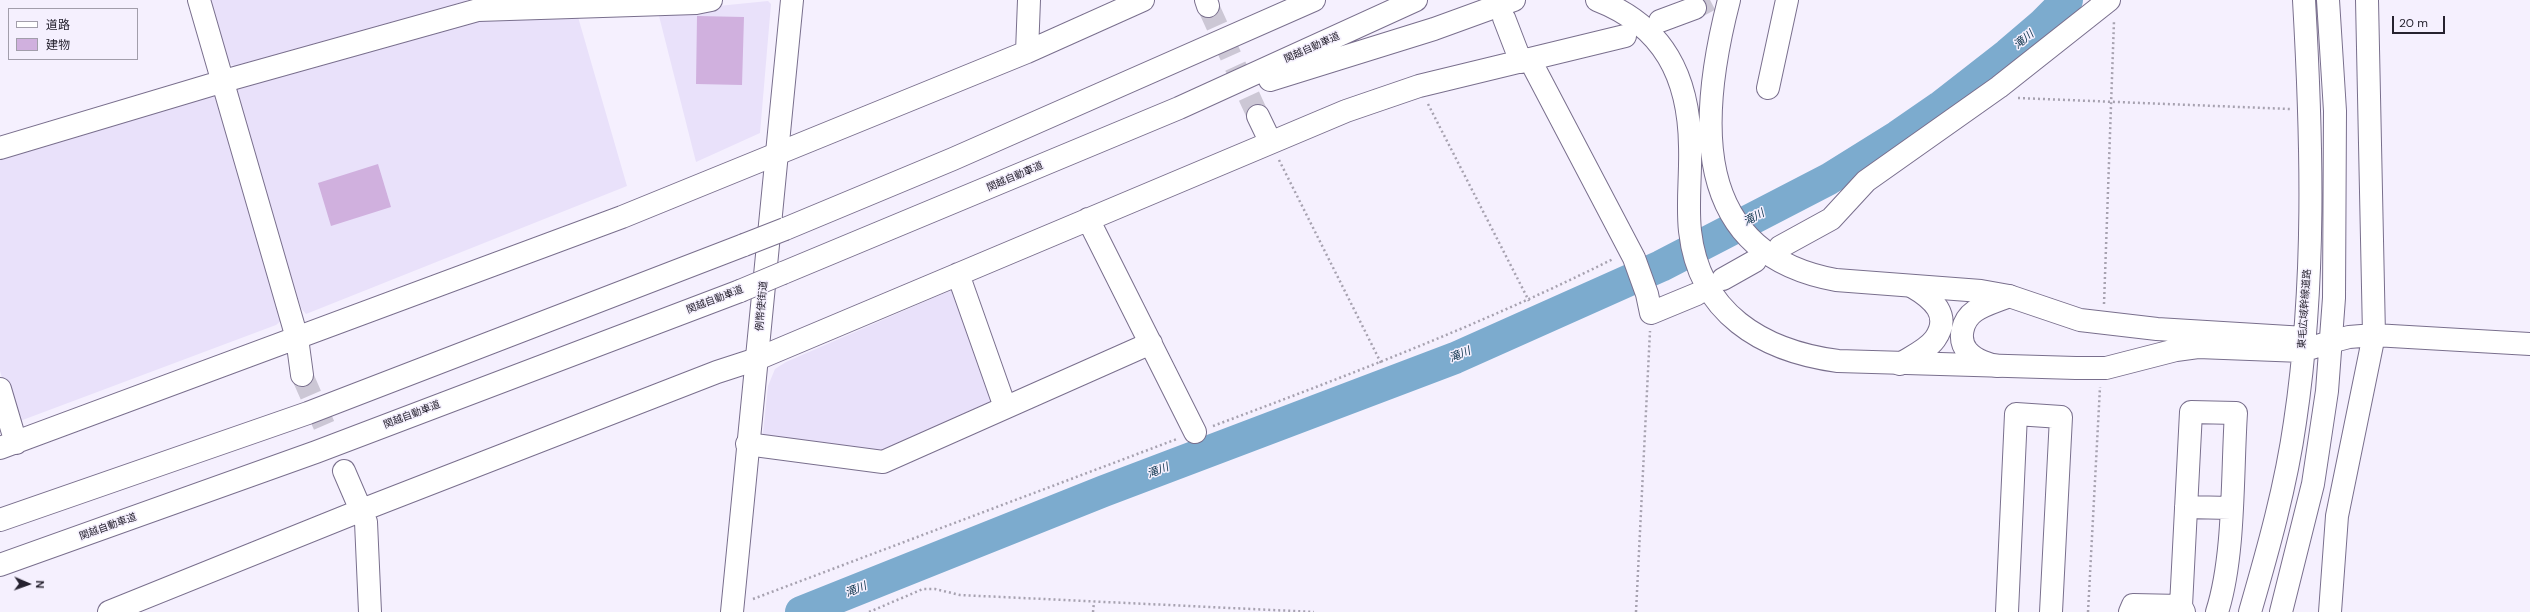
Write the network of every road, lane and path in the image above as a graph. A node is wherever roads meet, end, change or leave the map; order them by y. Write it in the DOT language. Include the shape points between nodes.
graph roads {
  1 [pos="198,0"];
  2 [pos="711,0"];
  3 [pos="792,0"];
  4 [pos="1029,0"];
  5 [pos="1143,0"];
  6 [pos="1314,0"];
  7 [pos="1416,0"];
  8 [pos="1597,0"];
  9 [pos="1729,0"];
  10 [pos="1787,0"];
  11 [pos="2304,0"];
  12 [pos="2328,0"];
  13 [pos="2368,0"];
  14 [pos="478,5"];
  15 [pos="1695,8"];
  16 [pos="2112,8"];
  17 [pos="1509,9"];
  18 [pos="1660,21"];
  19 [pos="1625,36"];
  20 [pos="1027,52"];
  21 [pos="1525,61"];
  22 [pos="224,81"];
  23 [pos="1419,86"];
  24 [pos="1999,87"];
  25 [pos="1768,88"];
  26 [pos="2111,101"];
  27 [pos="1179,108"];
  28 [pos="2310,110"];
  29 [pos="1258,116"];
  30 [pos="1270,141"];
  31 [pos="0,148"];
  32 [pos="775,153"];
  33 [pos="1088,219"];
  34 [pos="1766,253"];
  35 [pos="958,274"];
  36 [pos="1709,286"];
  37 [pos="1913,287"];
  38 [pos="2009,296"];
  39 [pos="1529,301"];
  40 [pos="1649,304"];
  41 [pos="2104,312"];
  42 [pos="2374,335"];
  43 [pos="297,338"];
  44 [pos="2330,342"];
  45 [pos="1151,343"];
  46 [pos="2303,344"];
  47 [pos="2530,344"];
  48 [pos="757,359"];
  49 [pos="1381,363"];
  50 [pos="1900,364"];
  51 [pos="2000,367"];
  52 [pos="302,375"];
  53 [pos="2100,381"];
  54 [pos="0,389"];
  55 [pos="1005,407"];
  56 [pos="1195,432"];
  57 [pos="747,444"];
  58 [pos="8,446"];
  59 [pos="344,471"];
  60 [pos="2186,507"];
  61 [pos="2230,508"];
  62 [pos="362,510"];
  63 [pos="0,520"];
  64 [pos="0,565"];
  65 [pos="1094,602"];
  66 [pos="2182,609"];
  67 [pos="729,610"];
  68 [pos="109,612"];
  69 [pos="370,612"];
  70 [pos="869,612"];
  71 [pos="1093,612"];
  72 [pos="1314,612"];
  73 [pos="1636,612"];
  74 [pos="2007,612"];
  75 [pos="2051,612"];
  76 [pos="2088,612"];
  77 [pos="2130,612"];
  78 [pos="2217,612"];
  79 [pos="2250,612"];
  80 [pos="2281,612"];
  81 [pos="2330,612"];
  1 -- 22 [label="main road"];
  2 -- 14 [label="main road" via="595,8"];
  3 -- 32 [label="main road, 例幣使街道"];
  4 -- 20 [label="main road"];
  5 -- 20 [label="main road"];
  6 -- 63 [label="main road, bridge" via="961,156 785,230 308,413"];
  7 -- 27 [label="main road, 関越自動車道"];
  8 -- 36 [label="main road" via="1632,16 1656,39 1673,63 1684,91 1688,118 1689,212 1696,256"];
  9 -- 34 [label="main road" via="1713,82 1712,162 1721,196 1745,235"];
  10 -- 25 [label="main road"];
  11 -- 28 [label="main road, 東毛広域幹線道路"];
  12 -- 44 [label="main road" via="2335,111 2334,298"];
  13 -- 42 [label="main road"];
  14 -- 22 [label="main road"];
  15 -- 18 [label="main road"];
  16 -- 24 [label="main road"];
  16 -- 26 [label="path"];
  17 -- 21 [label="main road"];
  17 -- 27 [label="main road" via="1434,29"];
  19 -- 21 [label="main road"];
  20 -- 32 [label="main road"];
  21 -- 23 [label="main road"];
  21 -- 40 [label="main road" via="1634,258"];
  22 -- 31 [label="main road"];
  22 -- 43 [label="main road"];
  23 -- 30 [label="main road"];
  23 -- 39 [label="path"];
  24 -- 26 [label="path" via="2012,98"];
  24 -- 34 [label="main road" via="1866,181 1831,219"];
  26 -- 28 [label="path"];
  26 -- 41 [label="path"];
  27 -- 64 [label="main road, 関越自動車道, bridge" via="740,291 316,452"];
  28 -- 46 [label="main road, 東毛広域幹線道路" via="2310,236"];
  29 -- 30 [label="main road"];
  30 -- 33 [label="main road"];
  30 -- 49 [label="path"];
  32 -- 43 [label="main road" via="622,217"];
  32 -- 48 [label="main road, 例幣使街道"];
  33 -- 35 [label="main road"];
  33 -- 45 [label="main road"];
  34 -- 36 [label="main road"];
  34 -- 37 [label="main road" via="1790,268 1812,276"];
  35 -- 48 [label="main road"];
  35 -- 55 [label="main road"];
  36 -- 40 [label="main road"];
  36 -- 50 [label="main road" via="1735,321 1783,349 1809,357 1838,361"];
  37 -- 38 [label="main road" via="1964,289"];
  37 -- 50 [label="main road" via="1931,297 1937,305 1940,328 1935,339"];
  38 -- 46 [label="main road" via="2080,320"];
  38 -- 51 [label="main road" via="1975,311 1962,329 1962,341 1968,352 1988,364"];
  40 -- 73 [label="path"];
  42 -- 44 [label="main road"];
  42 -- 47 [label="main road"];
  42 -- 81 [label="main road" via="2337,516"];
  43 -- 52 [label="main road"];
  43 -- 58 [label="main road"];
  44 -- 46 [label="main road"];
  44 -- 80 [label="main road" via="2324,421 2313,484"];
  45 -- 55 [label="main road"];
  45 -- 56 [label="main road"];
  46 -- 51 [label="main road" via="2198,347 2106,368"];
  46 -- 79 [label="main road, 東毛広域幹線道路" via="2295,423 2284,481"];
  48 -- 57 [label="main road, 例幣使街道"];
  48 -- 62 [label="main road" via="717,372"];
  50 -- 51 [label="main road"];
  53 -- 76 [label="path"];
  54 -- 58 [label="main road"];
  55 -- 57 [label="main road" via="883,462"];
  57 -- 67 [label="main road, 例幣使街道"];
  59 -- 62 [label="main road"];
  60 -- 61 [label="main road"];
  60 -- 61 [label="main road" via="2191,412 2236,413"];
  60 -- 66 [label="main road"];
  61 -- 78 [label="main road" via="2222,597"];
  62 -- 68 [label="main road"];
  62 -- 69 [label="main road" via="366,522"];
  65 -- 70 [label="path" via="960,595 935,589 923,590"];
  65 -- 71 [label="path"];
  65 -- 72 [label="path"];
  66 -- 77 [label="main road" via="2133,605"];
  74 -- 75 [label="main road" via="2016,414 2061,416"];
}
